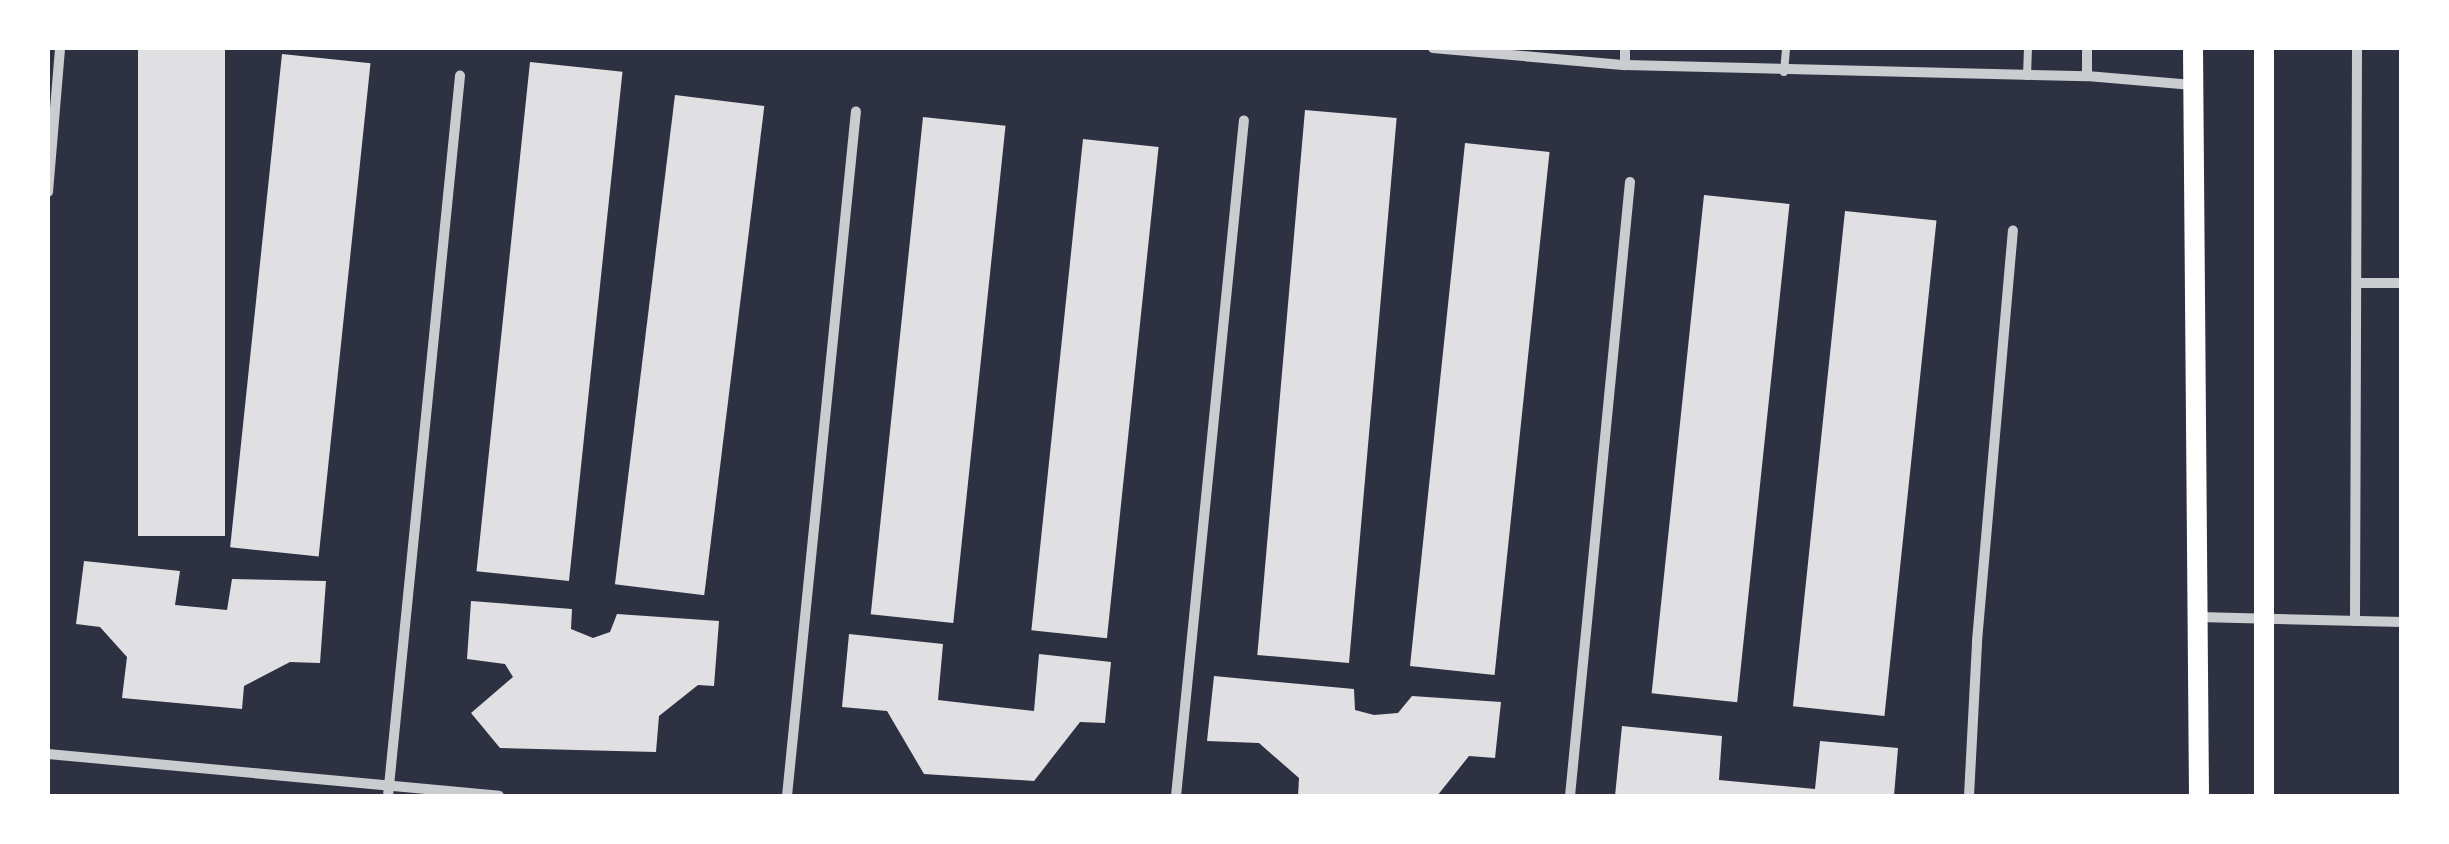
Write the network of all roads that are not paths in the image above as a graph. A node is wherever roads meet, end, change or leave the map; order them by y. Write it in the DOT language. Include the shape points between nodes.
graph roads {
  1 [pos="1432,48"];
  2 [pos="1625,48"];
  3 [pos="1786,48"];
  4 [pos="2028,48"];
  5 [pos="2086,48"];
  6 [pos="2193,48"];
  7 [pos="2264,48"];
  8 [pos="2357,48"];
  9 [pos="60,50"];
  10 [pos="1625,65"];
  11 [pos="1784,72"];
  12 [pos="460,76"];
  13 [pos="2027,76"];
  14 [pos="2087,76"];
  15 [pos="2194,84"];
  16 [pos="856,111"];
  17 [pos="1244,120"];
  18 [pos="1630,182"];
  19 [pos="48,192"];
  20 [pos="2013,231"];
  21 [pos="2357,284"];
  22 [pos="2402,284"];
  23 [pos="2198,617"];
  24 [pos="2264,619"];
  25 [pos="2355,621"];
  26 [pos="2402,622"];
  27 [pos="48,754"];
  28 [pos="388,791"];
  29 [pos="499,796"];
  30 [pos="788,796"];
  31 [pos="1176,796"];
  32 [pos="1570,796"];
  33 [pos="1969,796"];
  34 [pos="2198,796"];
  35 [pos="2264,796"];
  1 -- 10 [label="street"];
  2 -- 10 [label="street"];
  3 -- 11 [label="lane"];
  4 -- 13 [label="lane"];
  5 -- 14 [label="street"];
  6 -- 15 [label="main road"];
  7 -- 24 [label="main road"];
  8 -- 21 [label="street"];
  9 -- 19 [label="street"];
  10 -- 11 [label="street"];
  11 -- 13 [label="street"];
  12 -- 28 [label="street"];
  13 -- 14 [label="street"];
  14 -- 15 [label="street"];
  15 -- 23 [label="main road"];
  16 -- 30 [label="street"];
  17 -- 31 [label="street"];
  18 -- 32 [label="street"];
  20 -- 33 [label="street"];
  21 -- 22 [label="street"];
  21 -- 25 [label="street"];
  23 -- 24 [label="street"];
  23 -- 34 [label="main road"];
  24 -- 25 [label="street"];
  24 -- 35 [label="main road"];
  25 -- 26 [label="street"];
  27 -- 28 [label="street"];
  28 -- 29 [label="street"];
}
